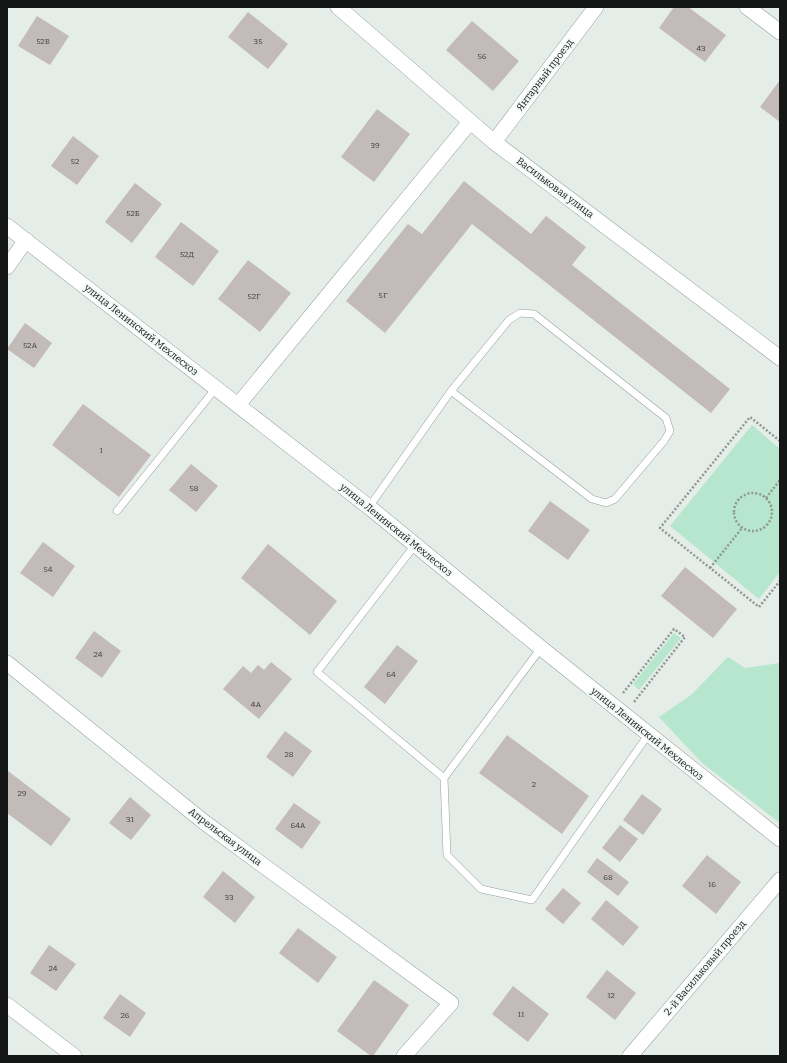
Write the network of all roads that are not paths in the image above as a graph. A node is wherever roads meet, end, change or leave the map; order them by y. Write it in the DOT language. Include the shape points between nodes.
graph roads {
  1 [pos="338,7"];
  2 [pos="596,7"];
  3 [pos="747,7"];
  4 [pos="780,32"];
  5 [pos="470,122"];
  6 [pos="494,142"];
  7 [pos="7,226"];
  8 [pos="26,240"];
  9 [pos="7,267"];
  10 [pos="780,358"];
  11 [pos="216,388"];
  12 [pos="451,391"];
  13 [pos="238,405"];
  14 [pos="369,507"];
  15 [pos="117,512"];
  16 [pos="415,545"];
  17 [pos="541,648"];
  18 [pos="7,663"];
  19 [pos="648,735"];
  20 [pos="444,778"];
  21 [pos="780,839"];
  22 [pos="780,880"];
  23 [pos="7,1005"];
  24 [pos="74,1056"];
  25 [pos="404,1056"];
  26 [pos="630,1056"];
  1 -- 5 [label="street, Васильковая улица"];
  2 -- 6 [label="street, Янтарный проезд"];
  3 -- 4 [label="street"];
  5 -- 6 [label="street, Васильковая улица"];
  5 -- 13 [label="street"];
  6 -- 10 [label="street, Васильковая улица"];
  7 -- 8 [label="street, улица Ленинский Мехлесхоз"];
  8 -- 9 [label="street"];
  8 -- 11 [label="street, улица Ленинский Мехлесхоз"];
  11 -- 13 [label="street, улица Ленинский Мехлесхоз"];
  11 -- 15 [label="lane"];
  12 -- 12 [label="lane" via="592,499 606,503 615,499 670,431 666,418 534,314 520,313 509,320"];
  12 -- 14 [label="lane"];
  13 -- 14 [label="street, улица Ленинский Мехлесхоз"];
  14 -- 16 [label="street, улица Ленинский Мехлесхоз"];
  16 -- 17 [label="street, улица Ленинский Мехлесхоз"];
  16 -- 20 [label="lane" via="317,672"];
  17 -- 19 [label="street, улица Ленинский Мехлесхоз"];
  17 -- 20 [label="lane"];
  18 -- 25 [label="street, Апрельская улица" via="204,822 451,1003"];
  19 -- 20 [label="lane" via="532,900 481,889 447,855"];
  19 -- 21 [label="street, улица Ленинский Мехлесхоз"];
  22 -- 26 [label="street, 2-й Васильковый проезд"];
  23 -- 24 [label="street"];
}
